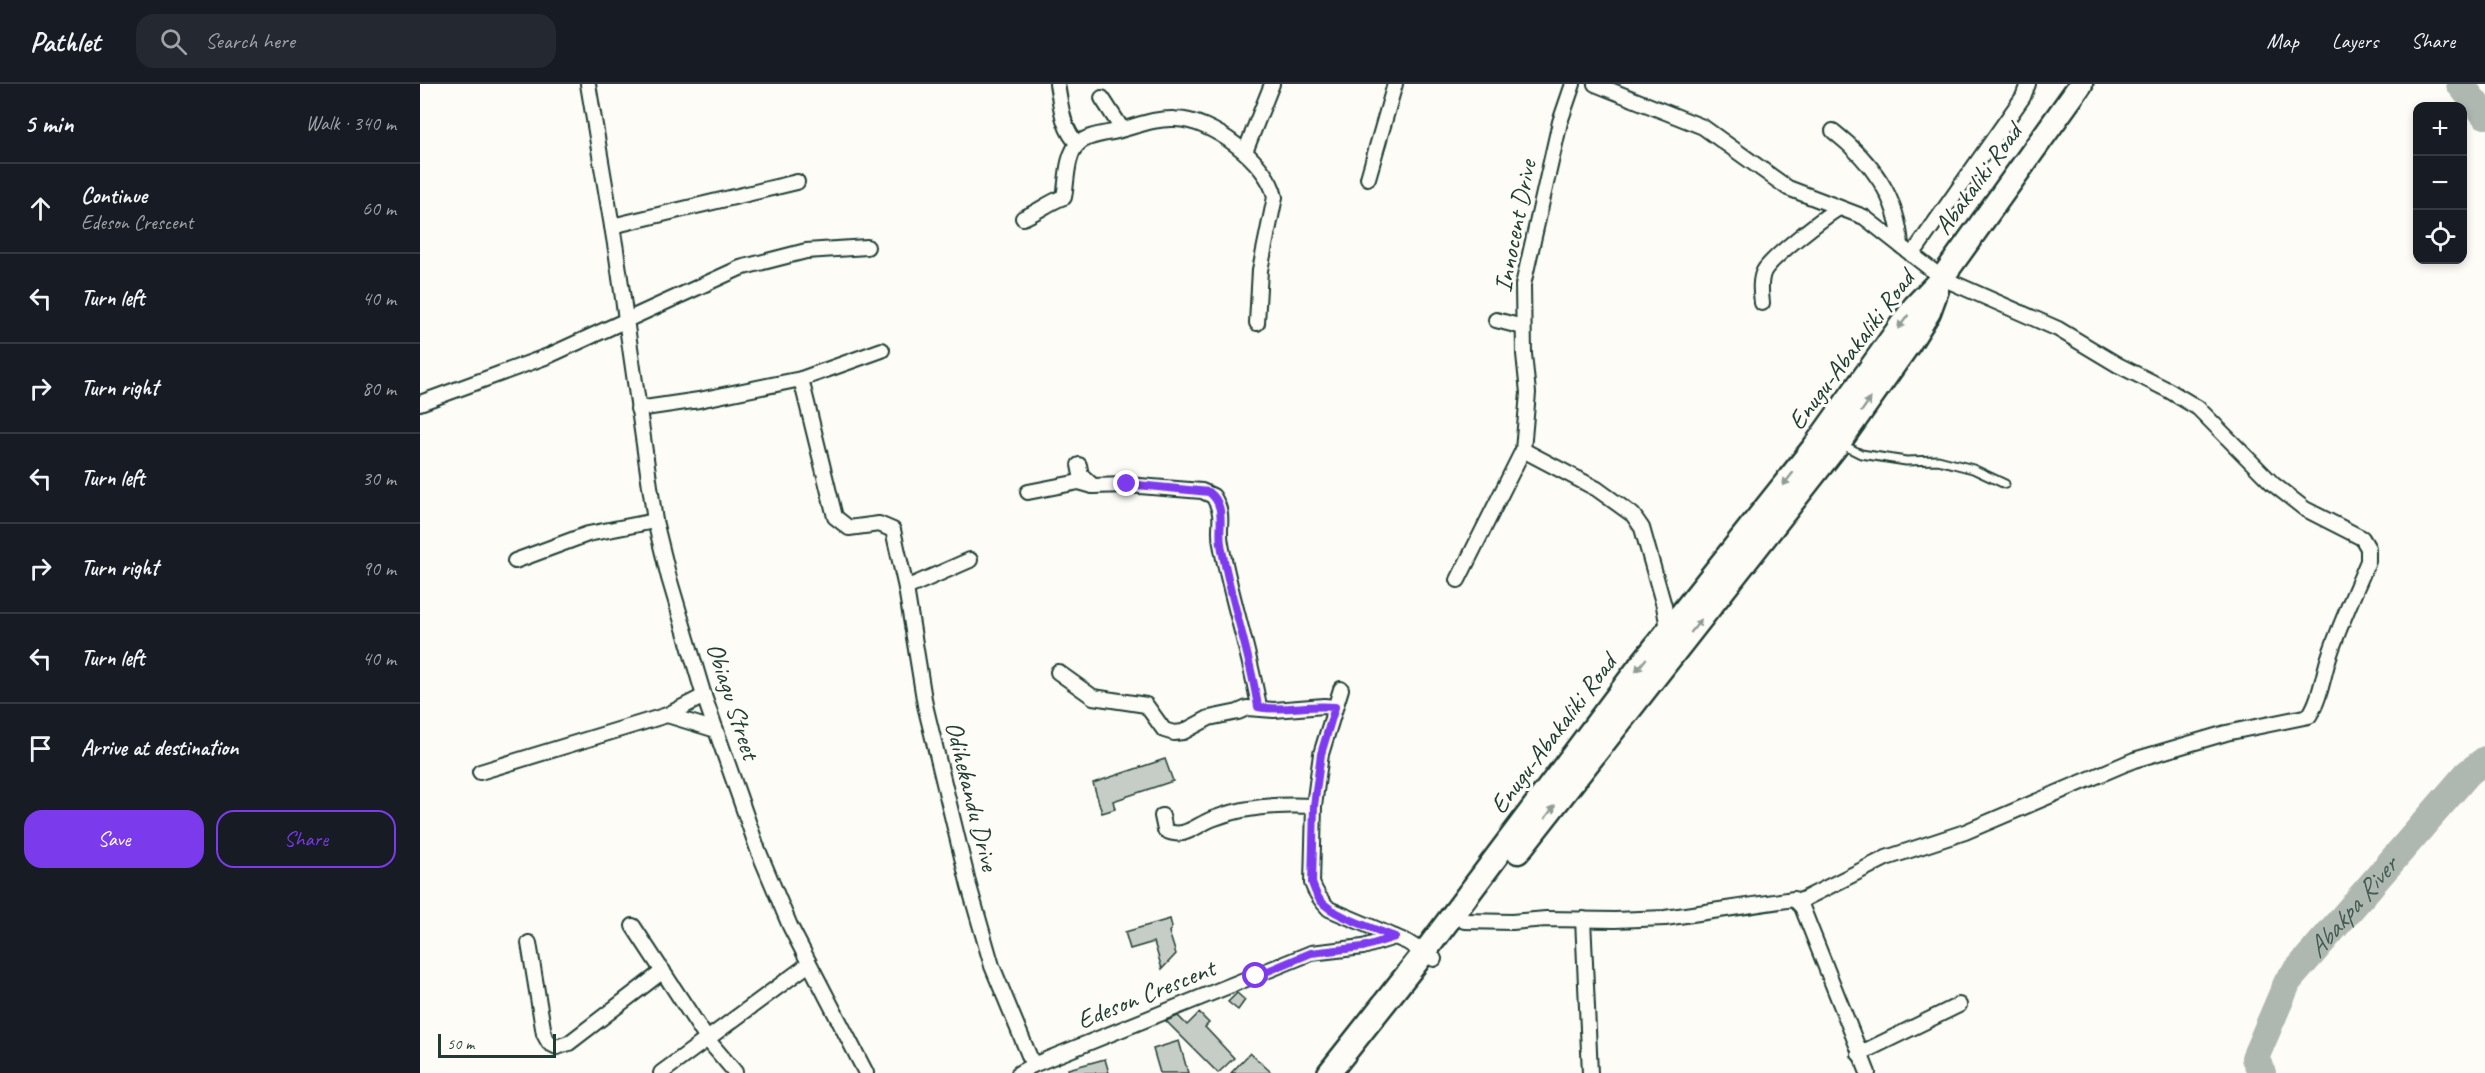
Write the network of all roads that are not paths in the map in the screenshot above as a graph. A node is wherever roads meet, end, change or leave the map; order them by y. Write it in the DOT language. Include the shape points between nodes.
graph roads {
  1 [pos="588,84"];
  2 [pos="1058,84"];
  3 [pos="1272,84"];
  4 [pos="1395,84"];
  5 [pos="1572,84"];
  6 [pos="1595,84"];
  7 [pos="2028,84"];
  8 [pos="2081,84"];
  9 [pos="1102,98"];
  10 [pos="1122,129"];
  11 [pos="1833,130"];
  12 [pos="1078,144"];
  13 [pos="1245,152"];
  14 [pos="1368,178"];
  15 [pos="797,182"];
  16 [pos="1839,208"];
  17 [pos="1023,218"];
  18 [pos="612,226"];
  19 [pos="1900,246"];
  20 [pos="867,247"];
  21 [pos="1912,255"];
  22 [pos="1942,278"];
  23 [pos="1762,303"];
  24 [pos="1496,320"];
  25 [pos="625,322"];
  26 [pos="1257,324"];
  27 [pos="1523,327"];
  28 [pos="882,350"];
  29 [pos="801,379"];
  30 [pos="420,403"];
  31 [pos="638,409"];
  32 [pos="1839,443"];
  33 [pos="1523,450"];
  34 [pos="1079,465"];
  35 [pos="2005,484"];
  36 [pos="1093,486"];
  37 [pos="1028,492"];
  38 [pos="655,521"];
  39 [pos="970,560"];
  40 [pos="515,561"];
  41 [pos="1458,580"];
  42 [pos="906,588"];
  43 [pos="1668,632"];
  44 [pos="1674,653"];
  45 [pos="1058,672"];
  46 [pos="1341,689"];
  47 [pos="704,696"];
  48 [pos="1258,707"];
  49 [pos="1335,707"];
  50 [pos="667,715"];
  51 [pos="716,730"];
  52 [pos="480,772"];
  53 [pos="1314,806"];
  54 [pos="1162,816"];
  55 [pos="1798,902"];
  56 [pos="1583,919"];
  57 [pos="1464,921"];
  58 [pos="633,927"];
  59 [pos="1395,937"];
  60 [pos="529,943"];
  61 [pos="1429,956"];
  62 [pos="809,964"];
  63 [pos="663,971"];
  64 [pos="1959,1005"];
  65 [pos="707,1039"];
  66 [pos="1858,1054"];
  67 [pos="1033,1065"];
  68 [pos="735,1072"];
  69 [pos="661,1073"];
  70 [pos="866,1073"];
  71 [pos="1019,1073"];
  72 [pos="1329,1073"];
  73 [pos="1345,1073"];
  74 [pos="1590,1073"];
  75 [pos="1868,1073"];
  1 -- 18 [label="street, Obiagu Street"];
  2 -- 12 [label="street" via="1062,115 1070,137"];
  3 -- 13 [label="street"];
  4 -- 14 [label="street"];
  5 -- 27 [label="street, Innocent Drive" via="1531,244 1523,285"];
  6 -- 16 [label="street" via="1703,127 1788,188"];
  7 -- 21 [label="street" via="2023,97"];
  8 -- 22 [label="highway, Abakaliki Road"];
  9 -- 10 [label="street"];
  10 -- 12 [label="street"];
  10 -- 13 [label="street" via="1153,119 1178,118 1217,133"];
  11 -- 19 [label="street" via="1857,150 1881,182 1898,217"];
  12 -- 17 [label="street" via="1071,156 1064,197"];
  13 -- 26 [label="street" via="1258,164 1275,197 1260,270"];
  15 -- 18 [label="street"];
  16 -- 19 [label="street" via="1864,217"];
  16 -- 23 [label="street" via="1764,271"];
  18 -- 25 [label="street, Obiagu Street"];
  19 -- 21 [label="street"];
  20 -- 25 [label="street" via="806,251 740,268"];
  21 -- 22 [label="street"];
  32 -- 22 [label="highway, Enugu-Abakaliki Road, one-way" via="1929,312"];
  22 -- 43 [label="highway, Enugu-Abakaliki Road, one-way" via="1914,307 1814,447"];
  22 -- 55 [label="street" via="2058,329 2198,408 2273,484 2305,509 2362,538 2368,548 2368,561 2335,639 2316,705 2309,716 2226,733 2134,760 1965,832 1886,858"];
  24 -- 27 [label="street"];
  25 -- 30 [label="street" via="548,356"];
  25 -- 31 [label="street, Obiagu Street"];
  27 -- 33 [label="street, Innocent Drive" via="1528,393"];
  28 -- 29 [label="street"];
  29 -- 31 [label="street"];
  29 -- 42 [label="street, Odihekandu Drive" via="835,517 849,528 879,524 893,530"];
  31 -- 38 [label="street, Obiagu Street"];
  32 -- 35 [label="lane" via="1861,454 1906,461 1938,460"];
  44 -- 32 [label="highway, Enugu-Abakaliki Road, one-way"];
  33 -- 41 [label="street"];
  33 -- 43 [label="street" via="1597,489 1633,515 1642,528"];
  34 -- 36 [label="street" via="1081,475"];
  36 -- 37 [label="street" via="1079,482"];
  36 -- 48 [label="street" via="1127,484 1213,495 1222,516 1220,540 1251,662"];
  38 -- 40 [label="street" via="588,534"];
  38 -- 47 [label="street, Obiagu Street"];
  39 -- 42 [label="street"];
  42 -- 67 [label="street, Odihekandu Drive" via="925,705 969,886 992,966"];
  43 -- 44 [label="street"];
  43 -- 61 [label="highway, Enugu-Abakaliki Road, one-way"];
  57 -- 44 [label="highway, Enugu-Abakaliki Road, one-way"];
  45 -- 48 [label="street" via="1094,697 1146,705 1169,732 1183,732 1209,718"];
  46 -- 49 [label="street"];
  47 -- 50 [label="street"];
  47 -- 51 [label="street, Obiagu Street"];
  48 -- 49 [label="street"];
  49 -- 53 [label="street" via="1321,754"];
  50 -- 51 [label="street"];
  50 -- 52 [label="street"];
  51 -- 62 [label="street, Obiagu Street" via="771,882"];
  53 -- 54 [label="street" via="1258,807 1215,818 1183,834 1165,830"];
  53 -- 59 [label="street" via="1312,883 1320,900 1329,909"];
  55 -- 56 [label="street" via="1782,900 1665,918"];
  55 -- 66 [label="street"];
  56 -- 57 [label="street"];
  56 -- 74 [label="street"];
  57 -- 61 [label="highway, Enugu-Abakaliki Road"];
  58 -- 63 [label="street"];
  59 -- 61 [label="street"];
  59 -- 67 [label="street, Edeson Crescent" via="1363,947 1311,953"];
  60 -- 63 [label="street" via="544,1034 549,1044 557,1047 568,1043"];
  61 -- 72 [label="highway, Enugu-Abakaliki Road"];
  61 -- 73 [label="highway, Enugu-Abakaliki Road"];
  62 -- 65 [label="street"];
  62 -- 70 [label="street, Obiagu Street"];
  63 -- 65 [label="street"];
  64 -- 66 [label="street"];
  65 -- 68 [label="street"];
  65 -- 69 [label="street"];
  66 -- 75 [label="street"];
  67 -- 71 [label="street, Edeson Crescent"];
}
